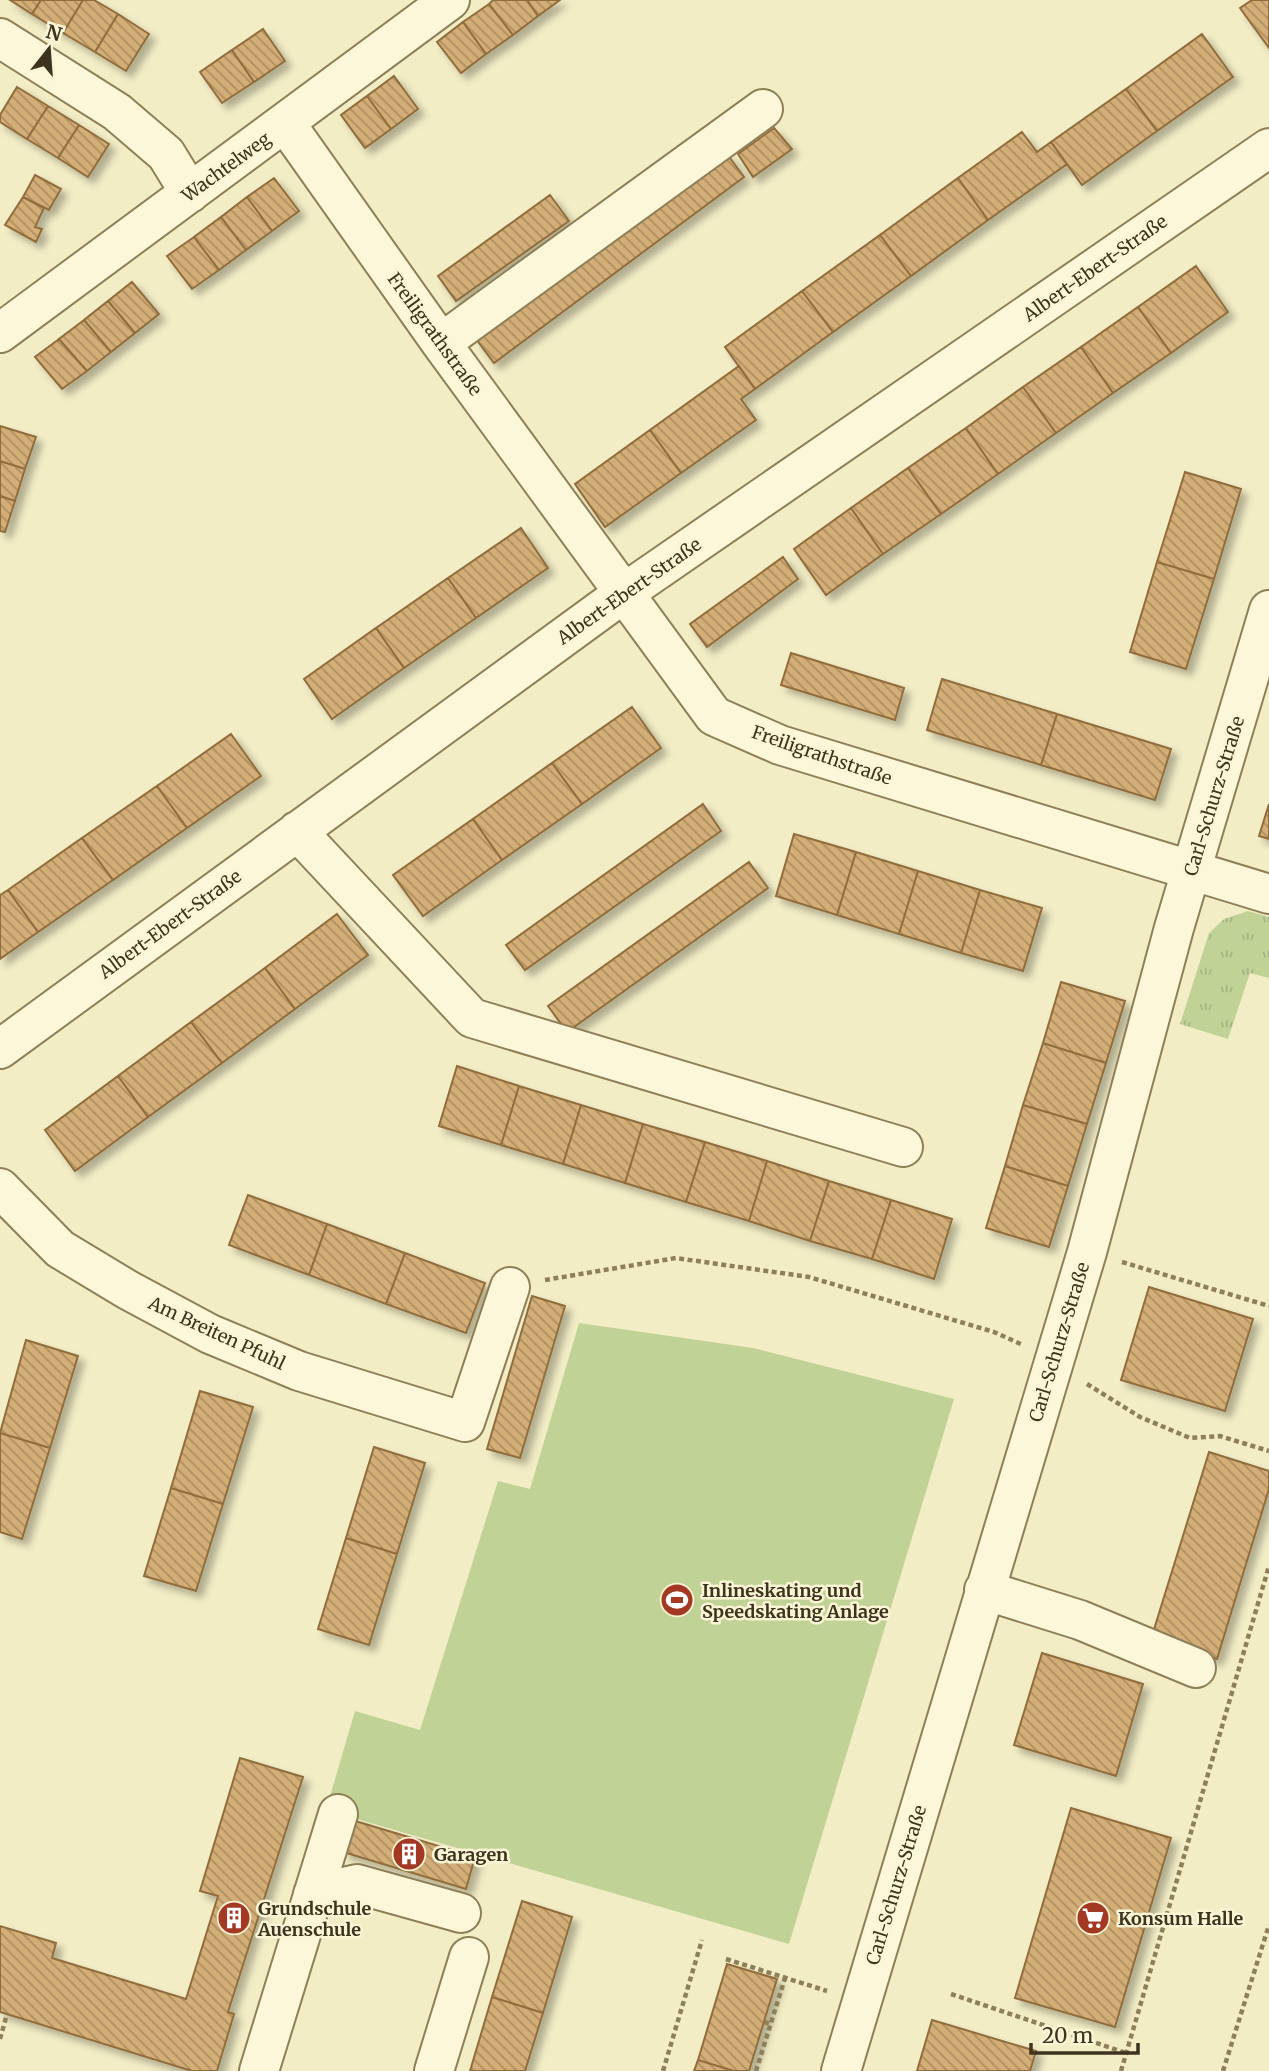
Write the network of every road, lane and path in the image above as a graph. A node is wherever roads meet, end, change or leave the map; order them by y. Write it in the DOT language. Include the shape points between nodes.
graph roads {
  1 [pos="450,0"];
  2 [pos="0,38"];
  3 [pos="763,109"];
  4 [pos="286,124"];
  5 [pos="1269,148"];
  6 [pos="190,193"];
  7 [pos="0,333"];
  8 [pos="441,343"];
  9 [pos="624,593"];
  10 [pos="1269,610"];
  11 [pos="296,831"];
  12 [pos="1192,870"];
  13 [pos="1269,894"];
  14 [pos="0,1049"];
  15 [pos="903,1147"];
  16 [pos="0,1188"];
  17 [pos="1087,1252"];
  18 [pos="510,1287"];
  19 [pos="1269,1306"];
  20 [pos="1054,1359"];
  21 [pos="1269,1451"];
  22 [pos="1269,1566"];
  23 [pos="984,1590"];
  24 [pos="1196,1668"];
  25 [pos="338,1814"];
  26 [pos="313,1894"];
  27 [pos="461,1913"];
  28 [pos="1269,1925"];
  29 [pos="702,1940"];
  30 [pos="469,1958"];
  31 [pos="726,1959"];
  32 [pos="785,1978"];
  33 [pos="951,1994"];
  34 [pos="861,2002"];
  35 [pos="7,2014"];
  36 [pos="764,2022"];
  37 [pos="771,2024"];
  38 [pos="0,2039"];
  39 [pos="1126,2053"];
  40 [pos="260,2071"];
  41 [pos="434,2071"];
  42 [pos="663,2071"];
  43 [pos="757,2071"];
  44 [pos="841,2071"];
  45 [pos="1121,2071"];
  46 [pos="1223,2071"];
  1 -- 4 [label="street, Wachtelweg"];
  2 -- 6 [label="street" via="117,112 166,154"];
  3 -- 8 [label="street"];
  4 -- 6 [label="street, Wachtelweg"];
  4 -- 8 [label="street, Freiligrathstraße"];
  5 -- 9 [label="street, Albert-Ebert-Straße"];
  6 -- 7 [label="street, Wachtelweg"];
  8 -- 9 [label="street, Freiligrathstraße"];
  9 -- 11 [label="street, Albert-Ebert-Straße"];
  9 -- 12 [label="street, Freiligrathstraße" via="714,716 780,745"];
  10 -- 12 [label="street, Carl-Schurz-Straße"];
  11 -- 14 [label="street, Albert-Ebert-Straße"];
  11 -- 15 [label="street" via="472,1018"];
  12 -- 13 [label="street, Freiligrathstraße"];
  12 -- 17 [label="street, Carl-Schurz-Straße"];
  16 -- 18 [label="street, Am Breiten Pfuhl" via="60,1249 210,1334 299,1371 465,1422"];
  17 -- 19 [label="path"];
  17 -- 20 [label="street, Carl-Schurz-Straße"];
  18 -- 20 [label="path" via="676,1258 809,1277 994,1332"];
  20 -- 21 [label="path" via="1103,1396 1177,1433 1190,1438 1220,1436"];
  20 -- 23 [label="street, Carl-Schurz-Straße"];
  22 -- 39 [label="path"];
  23 -- 24 [label="street" via="1080,1620"];
  23 -- 34 [label="street, Carl-Schurz-Straße"];
  25 -- 26 [label="street"];
  26 -- 27 [label="street" via="356,1884"];
  26 -- 40 [label="street"];
  28 -- 46 [label="path"];
  29 -- 42 [label="path"];
  30 -- 41 [label="street"];
  31 -- 32 [label="path"];
  32 -- 34 [label="path"];
  32 -- 37 [label="path"];
  33 -- 39 [label="path"];
  34 -- 44 [label="street, Carl-Schurz-Straße"];
  35 -- 38 [label="path"];
  36 -- 37 [label="path"];
  37 -- 43 [label="path"];
  39 -- 45 [label="path"];
}
